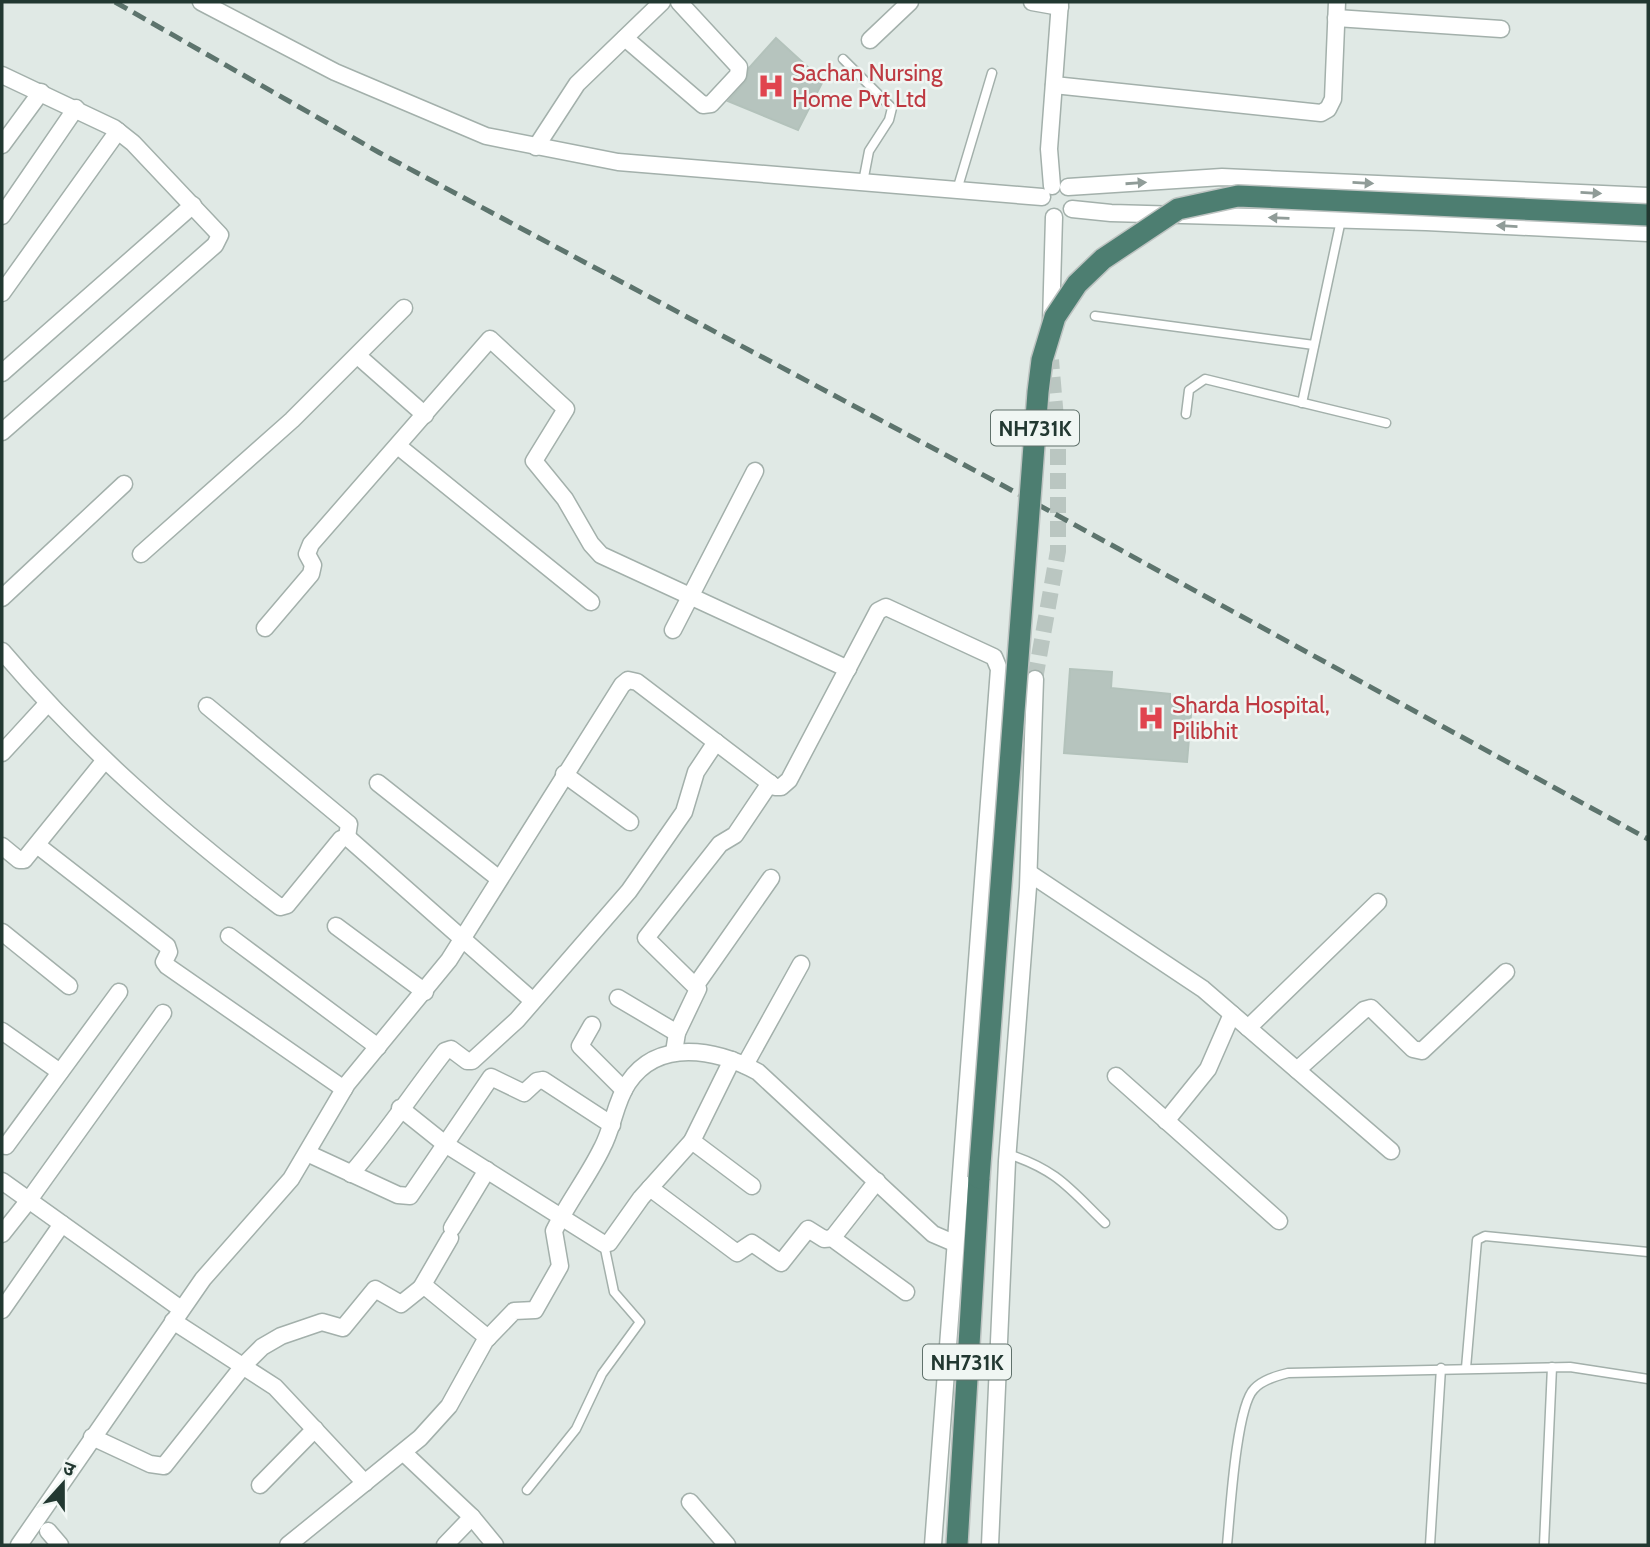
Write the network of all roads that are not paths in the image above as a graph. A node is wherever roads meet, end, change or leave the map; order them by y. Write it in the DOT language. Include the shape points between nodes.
graph roads {
  1 [pos="662,2"];
  2 [pos="679,2"];
  3 [pos="910,2"];
  4 [pos="1032,2"];
  5 [pos="205,3"];
  6 [pos="1060,4"];
  7 [pos="1336,10"];
  8 [pos="1501,29"];
  9 [pos="625,38"];
  10 [pos="870,40"];
  11 [pos="844,59"];
  12 [pos="992,72"];
  13 [pos="2,75"];
  14 [pos="1054,85"];
  15 [pos="41,92"];
  16 [pos="76,108"];
  17 [pos="118,131"];
  18 [pos="2,145"];
  19 [pos="536,146"];
  20 [pos="863,182"];
  21 [pos="957,190"];
  22 [pos="1054,190"];
  23 [pos="1648,196"];
  24 [pos="193,205"];
  25 [pos="1072,209"];
  26 [pos="1648,215"];
  27 [pos="2,216"];
  28 [pos="1054,217"];
  29 [pos="1341,220"];
  30 [pos="1648,233"];
  31 [pos="2,293"];
  32 [pos="404,308"];
  33 [pos="1096,316"];
  34 [pos="1314,345"];
  35 [pos="358,356"];
  36 [pos="1051,360"];
  37 [pos="2,373"];
  38 [pos="1302,403"];
  39 [pos="1186,414"];
  40 [pos="425,415"];
  41 [pos="1386,423"];
  42 [pos="2,432"];
  43 [pos="398,446"];
  44 [pos="755,471"];
  45 [pos="124,484"];
  46 [pos="141,554"];
  47 [pos="691,594"];
  48 [pos="2,598"];
  49 [pos="591,602"];
  50 [pos="265,628"];
  51 [pos="673,630"];
  52 [pos="2,651"];
  53 [pos="848,669"];
  54 [pos="1035,679"];
  55 [pos="47,704"];
  56 [pos="207,706"];
  57 [pos="716,742"];
  58 [pos="2,751"];
  59 [pos="105,760"];
  60 [pos="564,774"];
  61 [pos="378,783"];
  62 [pos="770,783"];
  63 [pos="630,822"];
  64 [pos="347,837"];
  65 [pos="37,845"];
  66 [pos="2,846"];
  67 [pos="1029,873"];
  68 [pos="498,878"];
  69 [pos="771,878"];
  70 [pos="1378,902"];
  71 [pos="336,926"];
  72 [pos="2,932"];
  73 [pos="229,936"];
  74 [pos="462,938"];
  75 [pos="801,964"];
  76 [pos="1506,972"];
  77 [pos="696,985"];
  78 [pos="69,986"];
  79 [pos="119,992"];
  80 [pos="425,992"];
  81 [pos="618,998"];
  82 [pos="533,1002"];
  83 [pos="163,1013"];
  84 [pos="1232,1014"];
  85 [pos="592,1025"];
  86 [pos="1248,1028"];
  87 [pos="2,1031"];
  88 [pos="677,1033"];
  89 [pos="378,1047"];
  90 [pos="674,1052"];
  91 [pos="738,1063"];
  92 [pos="1297,1070"];
  93 [pos="61,1072"];
  94 [pos="1116,1076"];
  95 [pos="344,1089"];
  96 [pos="624,1090"];
  97 [pos="400,1108"];
  98 [pos="1167,1121"];
  99 [pos="612,1125"];
  100 [pos="692,1141"];
  101 [pos="445,1144"];
  102 [pos="6,1146"];
  103 [pos="1391,1151"];
  104 [pos="307,1153"];
  105 [pos="1008,1154"];
  106 [pos="487,1170"];
  107 [pos="351,1174"];
  108 [pos="2,1181"];
  109 [pos="877,1181"];
  110 [pos="752,1186"];
  111 [pos="650,1188"];
  112 [pos="29,1200"];
  113 [pos="562,1216"];
  114 [pos="1279,1221"];
  115 [pos="1105,1223"];
  116 [pos="62,1224"];
  117 [pos="2,1234"];
  118 [pos="835,1238"];
  119 [pos="954,1243"];
  120 [pos="604,1244"];
  121 [pos="1648,1252"];
  122 [pos="421,1288"];
  123 [pos="906,1292"];
  124 [pos="2,1310"];
  125 [pos="177,1315"];
  126 [pos="488,1338"];
  127 [pos="244,1365"];
  128 [pos="1552,1367"];
  129 [pos="1441,1368"];
  130 [pos="1466,1368"];
  131 [pos="1648,1378"];
  132 [pos="315,1429"];
  133 [pos="92,1437"];
  134 [pos="404,1453"];
  135 [pos="365,1483"];
  136 [pos="260,1485"];
  137 [pos="527,1490"];
  138 [pos="690,1502"];
  139 [pos="472,1517"];
  140 [pos="48,1531"];
  141 [pos="19,1545"];
  142 [pos="60,1545"];
  143 [pos="288,1545"];
  144 [pos="445,1545"];
  145 [pos="495,1545"];
  146 [pos="727,1545"];
  147 [pos="933,1545"];
  148 [pos="957,1545"];
  149 [pos="990,1545"];
  150 [pos="1227,1545"];
  151 [pos="1430,1545"];
  152 [pos="1544,1545"];
  1 -- 9 [label="street"];
  2 -- 9 [label="street" via="739,67 738,75 711,104 702,105"];
  3 -- 10 [label="street"];
  4 -- 6 [label="street"];
  5 -- 19 [label="street" via="335,72 486,136"];
  6 -- 14 [label="street"];
  7 -- 8 [label="street"];
  7 -- 14 [label="street" via="1333,99 1321,113"];
  9 -- 19 [label="street" via="578,84"];
  11 -- 20 [label="lane" via="892,108 869,151"];
  12 -- 21 [label="lane"];
  13 -- 15 [label="street"];
  14 -- 22 [label="street" via="1049,149"];
  15 -- 16 [label="street"];
  15 -- 18 [label="street"];
  16 -- 17 [label="street"];
  16 -- 27 [label="street"];
  17 -- 24 [label="street"];
  17 -- 31 [label="street"];
  19 -- 20 [label="street" via="618,162"];
  20 -- 21 [label="street"];
  21 -- 22 [label="street"];
  22 -- 23 [label="street, one-way" via="1222,177"];
  22 -- 25 [label="street" via="1074,197"];
  22 -- 28 [label="street" via="1045,211"];
  24 -- 37 [label="street"];
  24 -- 42 [label="street" via="218,229 220,241"];
  25 -- 28 [label="street" via="1065,216"];
  29 -- 25 [label="street, one-way"];
  26 -- 148 [label="highway, NH731K, bridge" via="1238,196 1205,201 1178,209 1103,258 1055,317 1038,392 979,1178"];
  28 -- 36 [label="street"];
  30 -- 29 [label="street, one-way"];
  29 -- 34 [label="lane"];
  32 -- 35 [label="street"];
  33 -- 34 [label="lane"];
  34 -- 38 [label="lane"];
  35 -- 40 [label="street"];
  35 -- 46 [label="street"];
  38 -- 39 [label="lane" via="1205,379 1189,390"];
  38 -- 41 [label="lane"];
  40 -- 43 [label="street"];
  40 -- 47 [label="street" via="485,341 494,341 566,410 534,461 565,499 596,551"];
  43 -- 49 [label="street"];
  43 -- 50 [label="street" via="307,549 311,574"];
  44 -- 47 [label="street"];
  45 -- 48 [label="street"];
  47 -- 51 [label="street"];
  47 -- 53 [label="street"];
  52 -- 55 [label="street"];
  53 -- 62 [label="street" via="786,785"];
  53 -- 119 [label="street" via="878,611 886,607 994,657 999,669"];
  54 -- 67 [label="street"];
  55 -- 58 [label="street"];
  55 -- 59 [label="street"];
  56 -- 64 [label="street" via="349,824"];
  57 -- 60 [label="street" via="637,682 628,680"];
  57 -- 62 [label="street"];
  57 -- 82 [label="street" via="696,772 684,812 629,891"];
  59 -- 64 [label="street" via="212,855 280,907 287,905"];
  59 -- 65 [label="street"];
  60 -- 63 [label="street"];
  60 -- 68 [label="street"];
  61 -- 68 [label="street"];
  62 -- 77 [label="street" via="735,835 720,844 646,938"];
  64 -- 74 [label="street"];
  65 -- 66 [label="street" via="22,861"];
  65 -- 95 [label="street" via="167,946 167,966"];
  67 -- 84 [label="street" via="1187,977"];
  67 -- 105 [label="street"];
  68 -- 74 [label="street"];
  69 -- 77 [label="street"];
  70 -- 86 [label="street"];
  71 -- 80 [label="street"];
  72 -- 78 [label="street"];
  73 -- 89 [label="street"];
  74 -- 80 [label="street"];
  74 -- 82 [label="street"];
  75 -- 91 [label="street"];
  76 -- 92 [label="street" via="1422,1051 1413,1049 1371,1008 1363,1010"];
  77 -- 88 [label="street" via="698,993"];
  79 -- 93 [label="street"];
  80 -- 89 [label="street"];
  81 -- 88 [label="street"];
  82 -- 97 [label="street" via="472,1061 451,1049 445,1051"];
  83 -- 112 [label="street"];
  84 -- 86 [label="street"];
  84 -- 98 [label="street" via="1208,1069"];
  85 -- 96 [label="street" via="580,1046"];
  86 -- 92 [label="street"];
  87 -- 93 [label="street"];
  88 -- 90 [label="street"];
  89 -- 95 [label="street"];
  90 -- 91 [label="street"];
  90 -- 96 [label="street" via="650,1059"];
  91 -- 100 [label="street"];
  91 -- 109 [label="street" via="773,1082"];
  92 -- 103 [label="street"];
  93 -- 102 [label="street"];
  94 -- 98 [label="street"];
  95 -- 104 [label="street"];
  96 -- 99 [label="street"];
  97 -- 101 [label="street"];
  97 -- 107 [label="street" via="383,1137"];
  98 -- 114 [label="street"];
  99 -- 101 [label="street" via="543,1080 524,1093 491,1077"];
  99 -- 113 [label="street"];
  100 -- 110 [label="street"];
  100 -- 111 [label="street"];
  101 -- 106 [label="street"];
  101 -- 107 [label="street" via="410,1196"];
  104 -- 107 [label="street"];
  104 -- 125 [label="street" via="283,1189"];
  105 -- 115 [label="lane" via="1055,1174"];
  105 -- 149 [label="street"];
  106 -- 113 [label="street"];
  106 -- 122 [label="street"];
  108 -- 112 [label="street"];
  109 -- 118 [label="street"];
  109 -- 119 [label="street" via="938,1238"];
  111 -- 118 [label="street" via="737,1253 752,1243 781,1263 808,1229 824,1239"];
  111 -- 120 [label="street" via="612,1240"];
  112 -- 116 [label="street"];
  112 -- 117 [label="street"];
  113 -- 120 [label="street"];
  113 -- 126 [label="street" via="552,1237 560,1266 535,1310 513,1311"];
  116 -- 124 [label="street"];
  116 -- 125 [label="street"];
  118 -- 123 [label="street"];
  119 -- 147 [label="street"];
  120 -- 137 [label="lane" via="614,1292 640,1322 602,1374 576,1429"];
  121 -- 130 [label="lane" via="1485,1236 1477,1240"];
  122 -- 126 [label="street" via="427,1288"];
  122 -- 127 [label="street" via="401,1304 375,1289 346,1327 322,1322 281,1336"];
  125 -- 127 [label="street"];
  125 -- 133 [label="street"];
  126 -- 134 [label="street" via="449,1406"];
  127 -- 132 [label="street" via="275,1387"];
  127 -- 133 [label="street" via="163,1466"];
  128 -- 130 [label="lane"];
  128 -- 131 [label="lane" via="1592,1368"];
  128 -- 152 [label="lane"];
  129 -- 130 [label="lane"];
  129 -- 150 [label="lane" via="1288,1373 1252,1390 1243,1413"];
  129 -- 151 [label="lane"];
  132 -- 135 [label="street"];
  132 -- 136 [label="street"];
  133 -- 141 [label="street"];
  134 -- 135 [label="street"];
  134 -- 139 [label="street"];
  135 -- 143 [label="street"];
  138 -- 146 [label="street"];
  139 -- 144 [label="street"];
  139 -- 145 [label="street"];
  140 -- 142 [label="street"];
}
